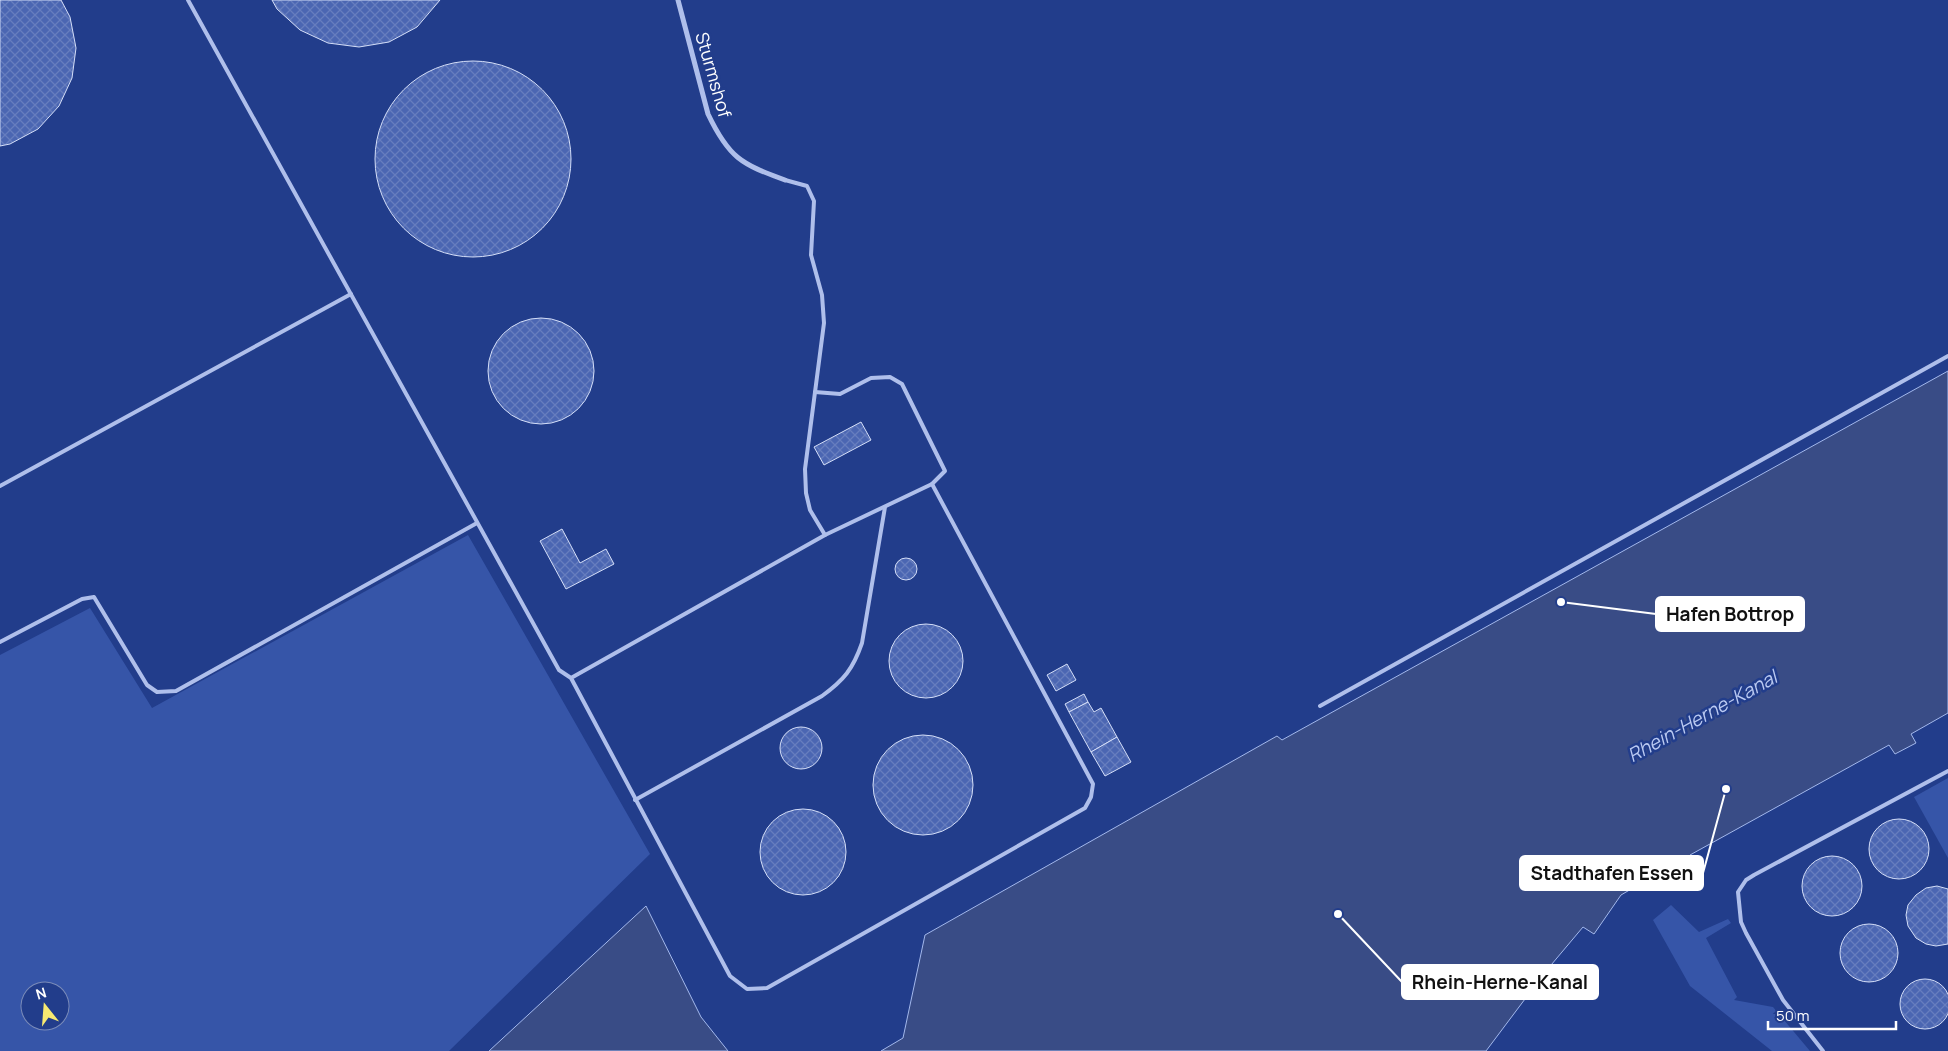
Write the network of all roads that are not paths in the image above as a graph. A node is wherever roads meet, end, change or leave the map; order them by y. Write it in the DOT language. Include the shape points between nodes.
graph roads {
  1 [pos="188,0"];
  2 [pos="678,0"];
  3 [pos="785,180"];
  4 [pos="351,294"];
  5 [pos="1948,356"];
  6 [pos="815,392"];
  7 [pos="932,484"];
  8 [pos="0,486"];
  9 [pos="885,506"];
  10 [pos="478,523"];
  11 [pos="825,535"];
  12 [pos="0,642"];
  13 [pos="571,678"];
  14 [pos="1320,706"];
  15 [pos="1948,771"];
  16 [pos="635,800"];
  17 [pos="1822,1051"];
  1 -- 4 [label="lane"];
  2 -- 3 [label="street, Sturmshof" via="708,114 716,132 750,167"];
  3 -- 6 [label="lane" via="808,186 814,201 811,255 822,295 824,323"];
  4 -- 8 [label="lane"];
  4 -- 10 [label="lane"];
  5 -- 14 [label="lane"];
  6 -- 7 [label="lane" via="840,394 871,378 890,377 902,384 945,471"];
  6 -- 11 [label="lane" via="805,470 806,493 810,510"];
  7 -- 9 [label="lane"];
  7 -- 16 [label="lane" via="1092,784 1091,797 1085,808 767,988 747,989 730,976"];
  9 -- 11 [label="lane"];
  9 -- 16 [label="lane" via="862,643 855,663 840,682 822,696"];
  10 -- 12 [label="lane" via="176,691 157,692 147,685 94,597 82,599"];
  10 -- 13 [label="lane" via="558,670"];
  11 -- 13 [label="lane"];
  13 -- 16 [label="lane"];
  15 -- 17 [label="lane" via="1754,875 1738,892 1741,922 1746,933 1783,1000"];
}
